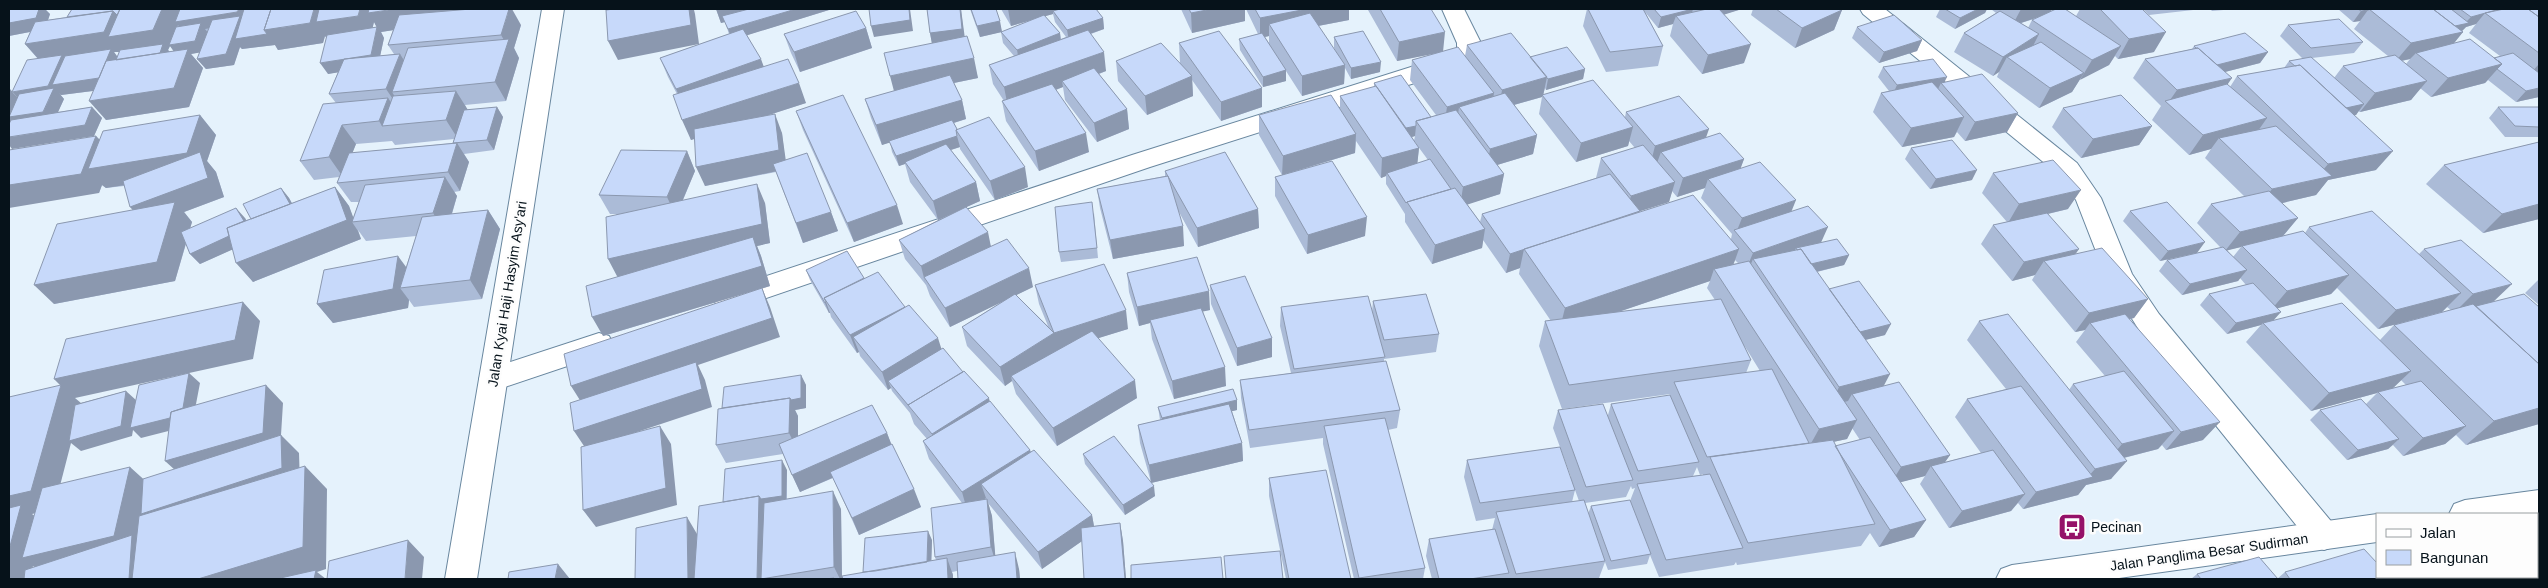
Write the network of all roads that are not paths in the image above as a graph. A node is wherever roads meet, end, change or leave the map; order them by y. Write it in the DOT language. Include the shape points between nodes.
graph roads {
  1 [pos="553,9"];
  2 [pos="1453,9"];
  3 [pos="1871,9"];
  4 [pos="709,307"];
  5 [pos="625,335"];
  6 [pos="494,379"];
  7 [pos="2539,503"];
  8 [pos="2472,513"];
  9 [pos="2376,528"];
  10 [pos="2324,536"];
  11 [pos="461,579"];
  12 [pos="2012,579"];
  1 -- 6 [label="street, Jalan Kyai Haji Hasyim Asy'ari"];
  2 -- 4 [label="street" via="1469,43 1468,52 1457,61 1141,162"];
  3 -- 10 [label="street" via="2068,170 2088,198 2120,277 2149,322"];
  5 -- 6 [label="street"];
  6 -- 11 [label="street, Jalan Kyai Haji Hasyim Asy'ari"];
  7 -- 8 [label="street"];
  9 -- 10 [label="street, Jalan Panglima Besar Sudirman"];
  10 -- 12 [label="street, Jalan Panglima Besar Sudirman"];
}
